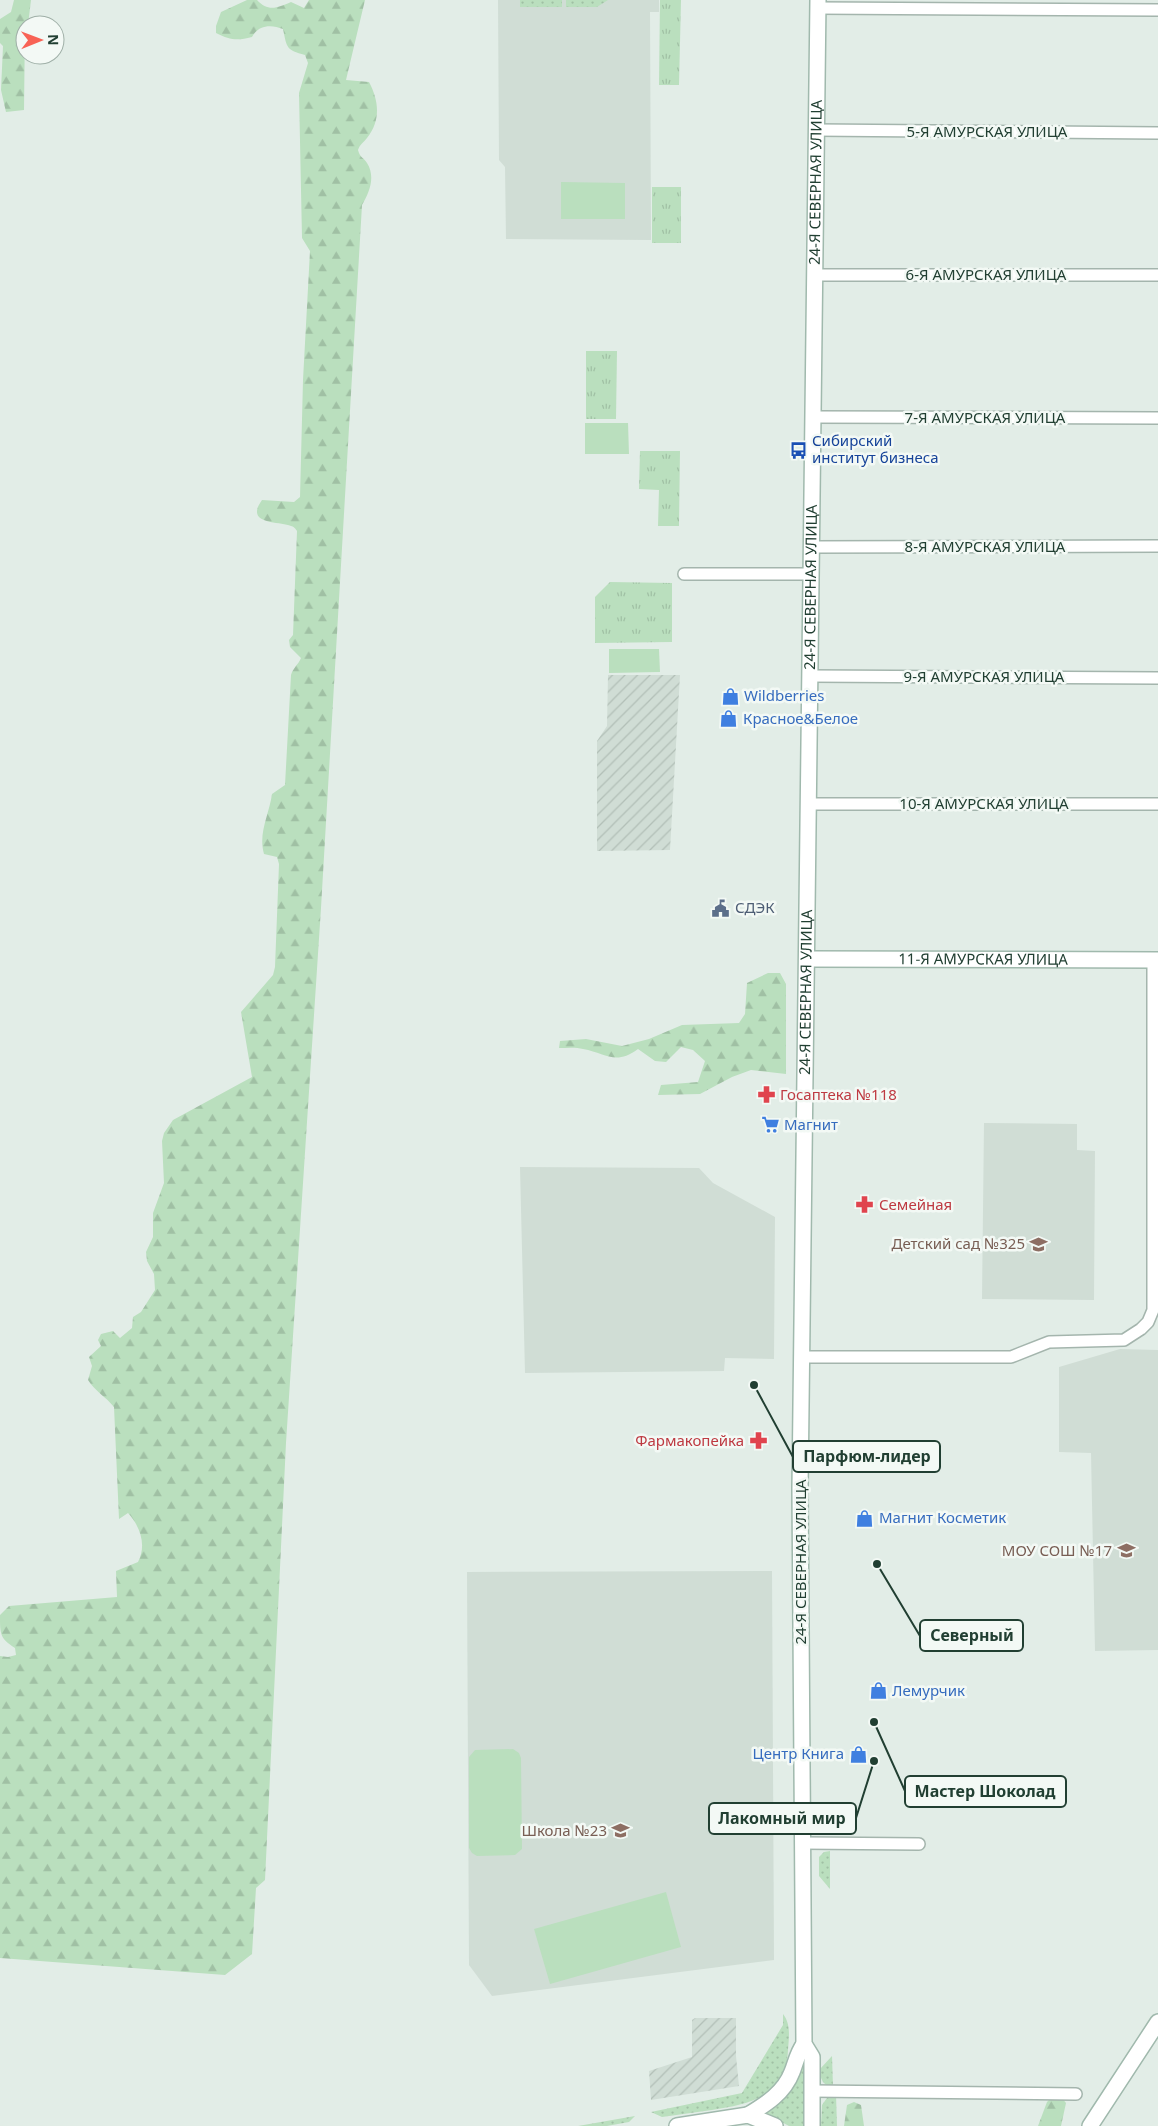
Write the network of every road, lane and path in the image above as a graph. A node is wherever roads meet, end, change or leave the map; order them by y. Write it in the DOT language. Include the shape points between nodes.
graph roads {
  1 [pos="818,4"];
  2 [pos="1158,10"];
  3 [pos="816,130"];
  4 [pos="1158,133"];
  5 [pos="814,275"];
  6 [pos="1158,275"];
  7 [pos="813,417"];
  8 [pos="1158,418"];
  9 [pos="1158,546"];
  10 [pos="812,547"];
  11 [pos="684,574"];
  12 [pos="811,574"];
  13 [pos="810,676"];
  14 [pos="1158,678"];
  15 [pos="809,804"];
  16 [pos="1158,804"];
  17 [pos="808,959"];
  18 [pos="1156,960"];
  19 [pos="803,1357"];
  20 [pos="803,1843"];
  21 [pos="919,1844"];
  22 [pos="1158,2022"];
  23 [pos="804,2044"];
  24 [pos="812,2091"];
  25 [pos="1076,2094"];
  26 [pos="748,2115"];
  27 [pos="677,2126"];
  28 [pos="775,2126"];
  29 [pos="812,2126"];
  30 [pos="1090,2126"];
  1 -- 2 [label="street"];
  1 -- 3 [label="main road, 24-Я СЕВЕРНАЯ УЛИЦА"];
  3 -- 4 [label="street, 5-Я АМУРСКАЯ УЛИЦА"];
  3 -- 5 [label="main road, 24-Я СЕВЕРНАЯ УЛИЦА"];
  5 -- 6 [label="street, 6-Я АМУРСКАЯ УЛИЦА"];
  5 -- 7 [label="main road, 24-Я СЕВЕРНАЯ УЛИЦА"];
  7 -- 8 [label="street, 7-Я АМУРСКАЯ УЛИЦА"];
  7 -- 10 [label="main road, 24-Я СЕВЕРНАЯ УЛИЦА"];
  9 -- 10 [label="street, 8-Я АМУРСКАЯ УЛИЦА"];
  10 -- 12 [label="main road, 24-Я СЕВЕРНАЯ УЛИЦА"];
  11 -- 12 [label="street"];
  12 -- 13 [label="main road, 24-Я СЕВЕРНАЯ УЛИЦА"];
  13 -- 14 [label="street, 9-Я АМУРСКАЯ УЛИЦА"];
  13 -- 15 [label="main road, 24-Я СЕВЕРНАЯ УЛИЦА"];
  15 -- 16 [label="street, 10-Я АМУРСКАЯ УЛИЦА"];
  15 -- 17 [label="main road, 24-Я СЕВЕРНАЯ УЛИЦА"];
  17 -- 18 [label="main road, 11-Я АМУРСКАЯ УЛИЦА"];
  17 -- 19 [label="main road, 24-Я СЕВЕРНАЯ УЛИЦА"];
  18 -- 19 [label="street" via="1152,1310 1148,1322 1124,1340 1049,1342 1011,1357"];
  19 -- 20 [label="main road, 24-Я СЕВЕРНАЯ УЛИЦА" via="800,1488"];
  20 -- 21 [label="street"];
  20 -- 23 [label="main road, 24-Я СЕВЕРНАЯ УЛИЦА"];
  22 -- 30 [label="main road"];
  23 -- 24 [label="main road, 24-Я СЕВЕРНАЯ УЛИЦА" via="812,2057"];
  23 -- 26 [label="main road, 24-Я СЕВЕРНАЯ УЛИЦА" via="797,2053 786,2084 771,2100"];
  24 -- 25 [label="street"];
  24 -- 29 [label="main road, 24-Я СЕВЕРНАЯ УЛИЦА"];
  26 -- 27 [label="main road"];
  26 -- 28 [label="main road"];
}
